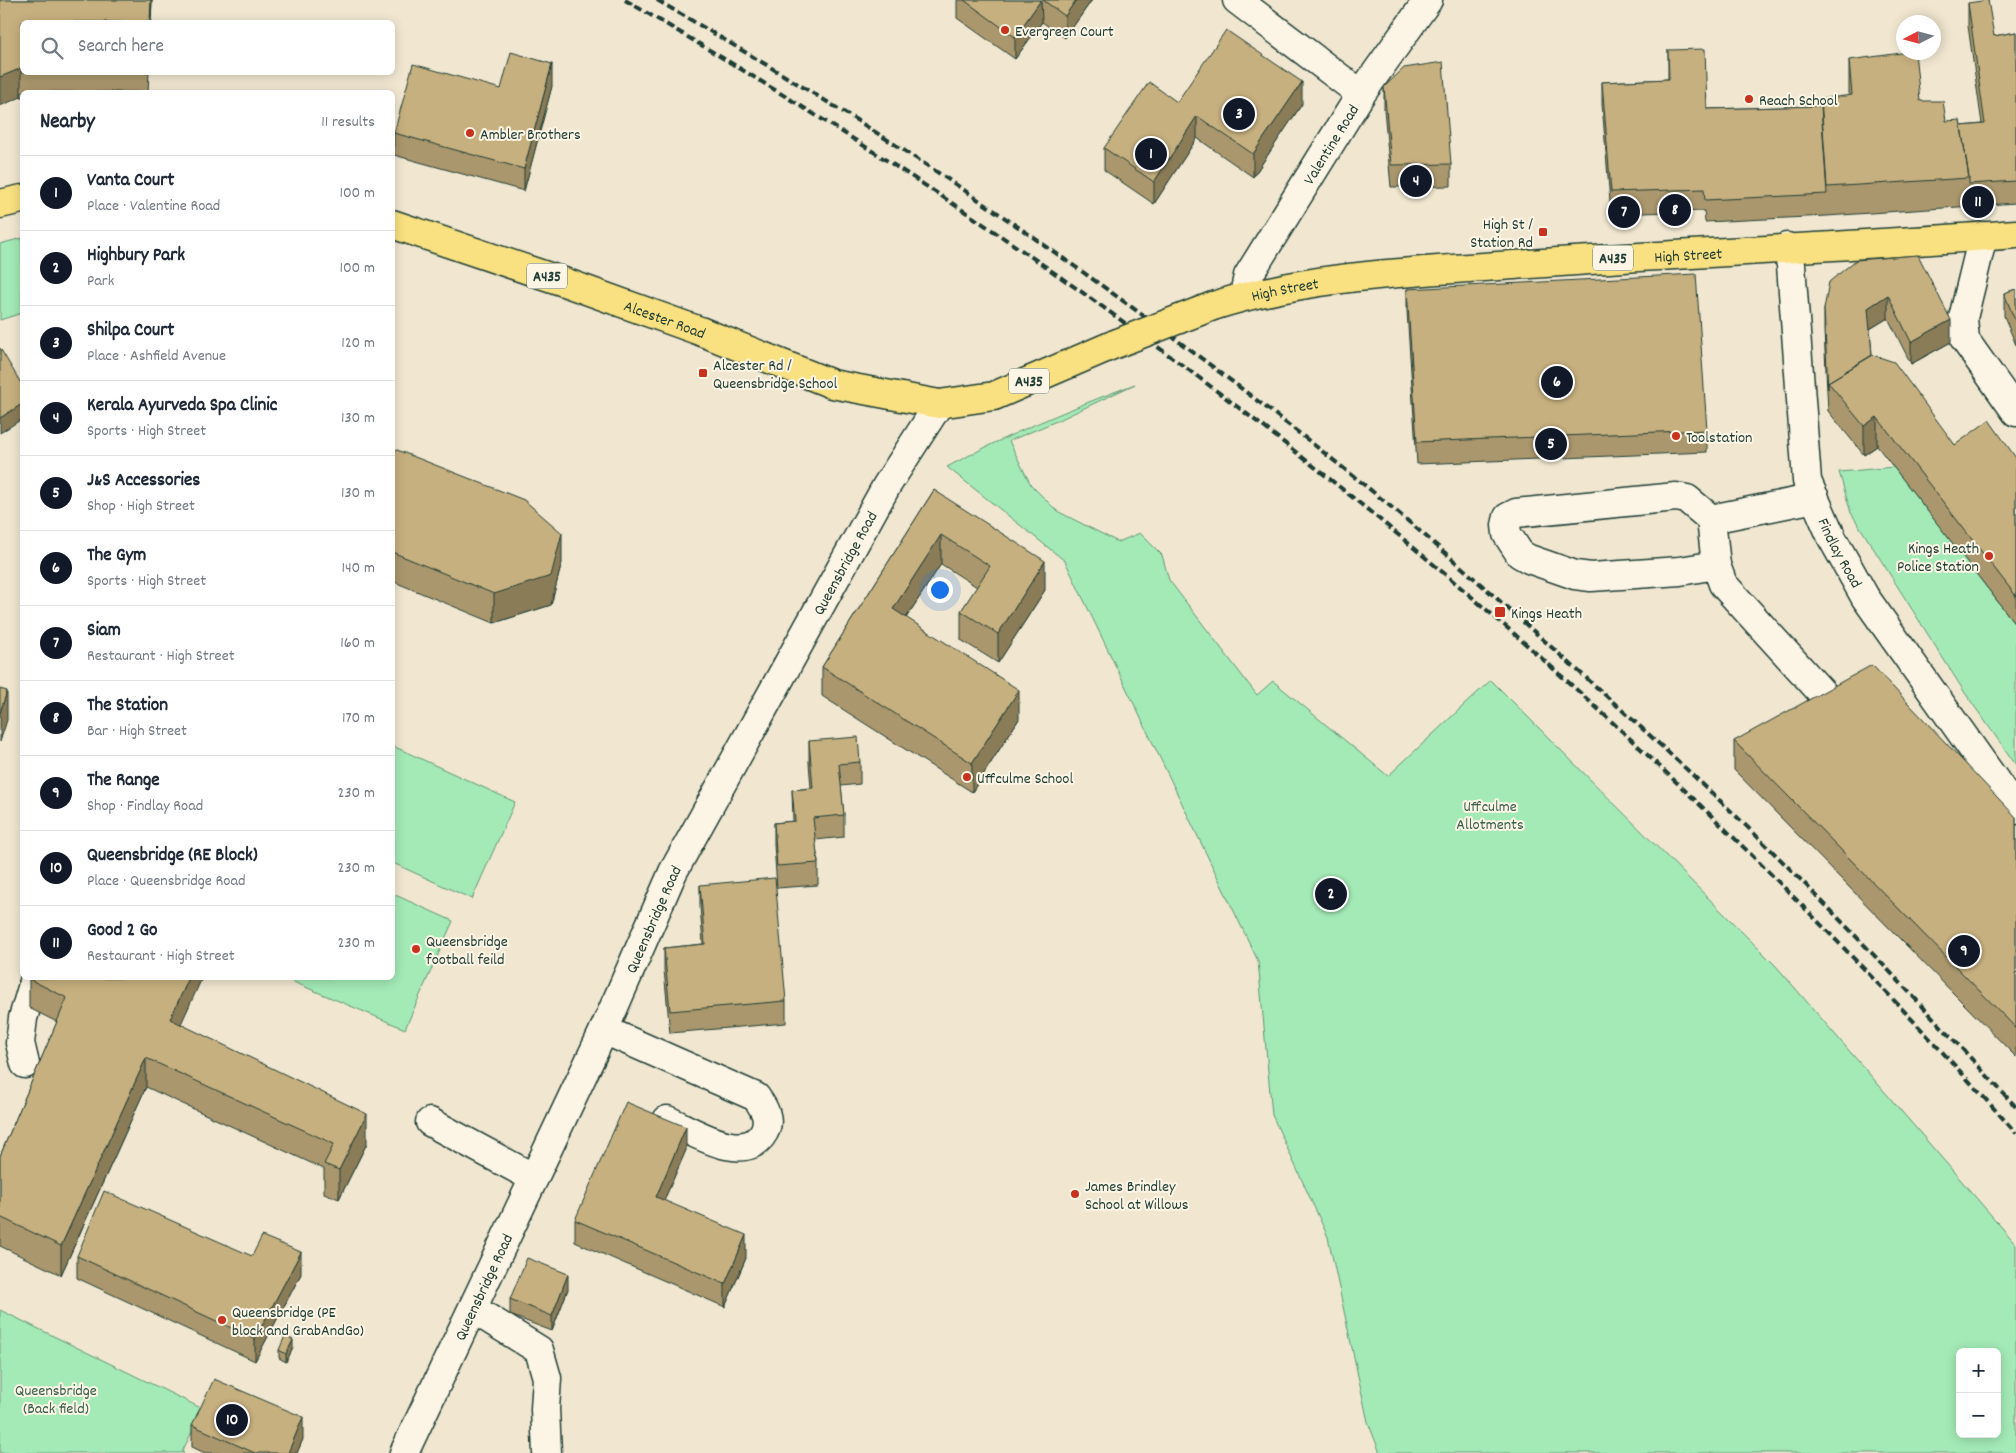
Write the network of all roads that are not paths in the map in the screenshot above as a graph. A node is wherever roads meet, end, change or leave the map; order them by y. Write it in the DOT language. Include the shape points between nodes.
graph roads {
  1 [pos="1237,0"];
  2 [pos="1428,0"];
  3 [pos="1360,94"];
  4 [pos="20,199"];
  5 [pos="0,204"];
  6 [pos="395,225"];
  7 [pos="2016,234"];
  8 [pos="1983,236"];
  9 [pos="1787,247"];
  10 [pos="1244,295"];
  11 [pos="939,404"];
  12 [pos="2016,412"];
  13 [pos="1815,498"];
  14 [pos="1711,519"];
  15 [pos="1716,565"];
  16 [pos="1824,694"];
  17 [pos="2016,810"];
  18 [pos="34,980"];
  19 [pos="604,1030"];
  20 [pos="25,1064"];
  21 [pos="667,1120"];
  22 [pos="430,1122"];
  23 [pos="534,1178"];
  24 [pos="473,1309"];
  25 [pos="404,1453"];
  26 [pos="547,1453"];
  1 -- 3 [label="street"];
  2 -- 3 [label="street, Valentine Road"];
  3 -- 10 [label="street, Valentine Road" via="1248,276"];
  4 -- 5 [label="highway"];
  6 -- 11 [label="highway, Alcester Road / A435" via="655,314 832,384"];
  7 -- 8 [label="highway, High Street / A435"];
  8 -- 9 [label="highway, High Street / A435"];
  8 -- 12 [label="street" via="1963,318 1966,340"];
  9 -- 10 [label="highway, High Street / A435" via="1379,274"];
  9 -- 13 [label="street, Findlay Road" via="1807,481"];
  10 -- 11 [label="highway, High Street / A435, bridge" via="1115,344 994,396"];
  11 -- 19 [label="street, Queensbridge Road" via="887,484 673,872"];
  13 -- 14 [label="street"];
  13 -- 17 [label="street, Findlay Road" via="1832,538 1865,597"];
  14 -- 15 [label="street"];
  14 -- 15 [label="street" via="1687,500 1676,497 1516,513 1508,517 1506,525 1507,534 1520,554 1575,575 1680,571"];
  15 -- 16 [label="street" via="1723,584"];
  18 -- 20 [label="street" via="22,1018 20,1043"];
  19 -- 21 [label="street" via="756,1097 765,1109 767,1125 759,1140 744,1147 728,1147"];
  19 -- 23 [label="street, Queensbridge Road"];
  22 -- 23 [label="street"];
  23 -- 24 [label="street, Queensbridge Road"];
  24 -- 25 [label="street, Queensbridge Road"];
  24 -- 26 [label="street" via="539,1350 548,1378 545,1409"];
}
